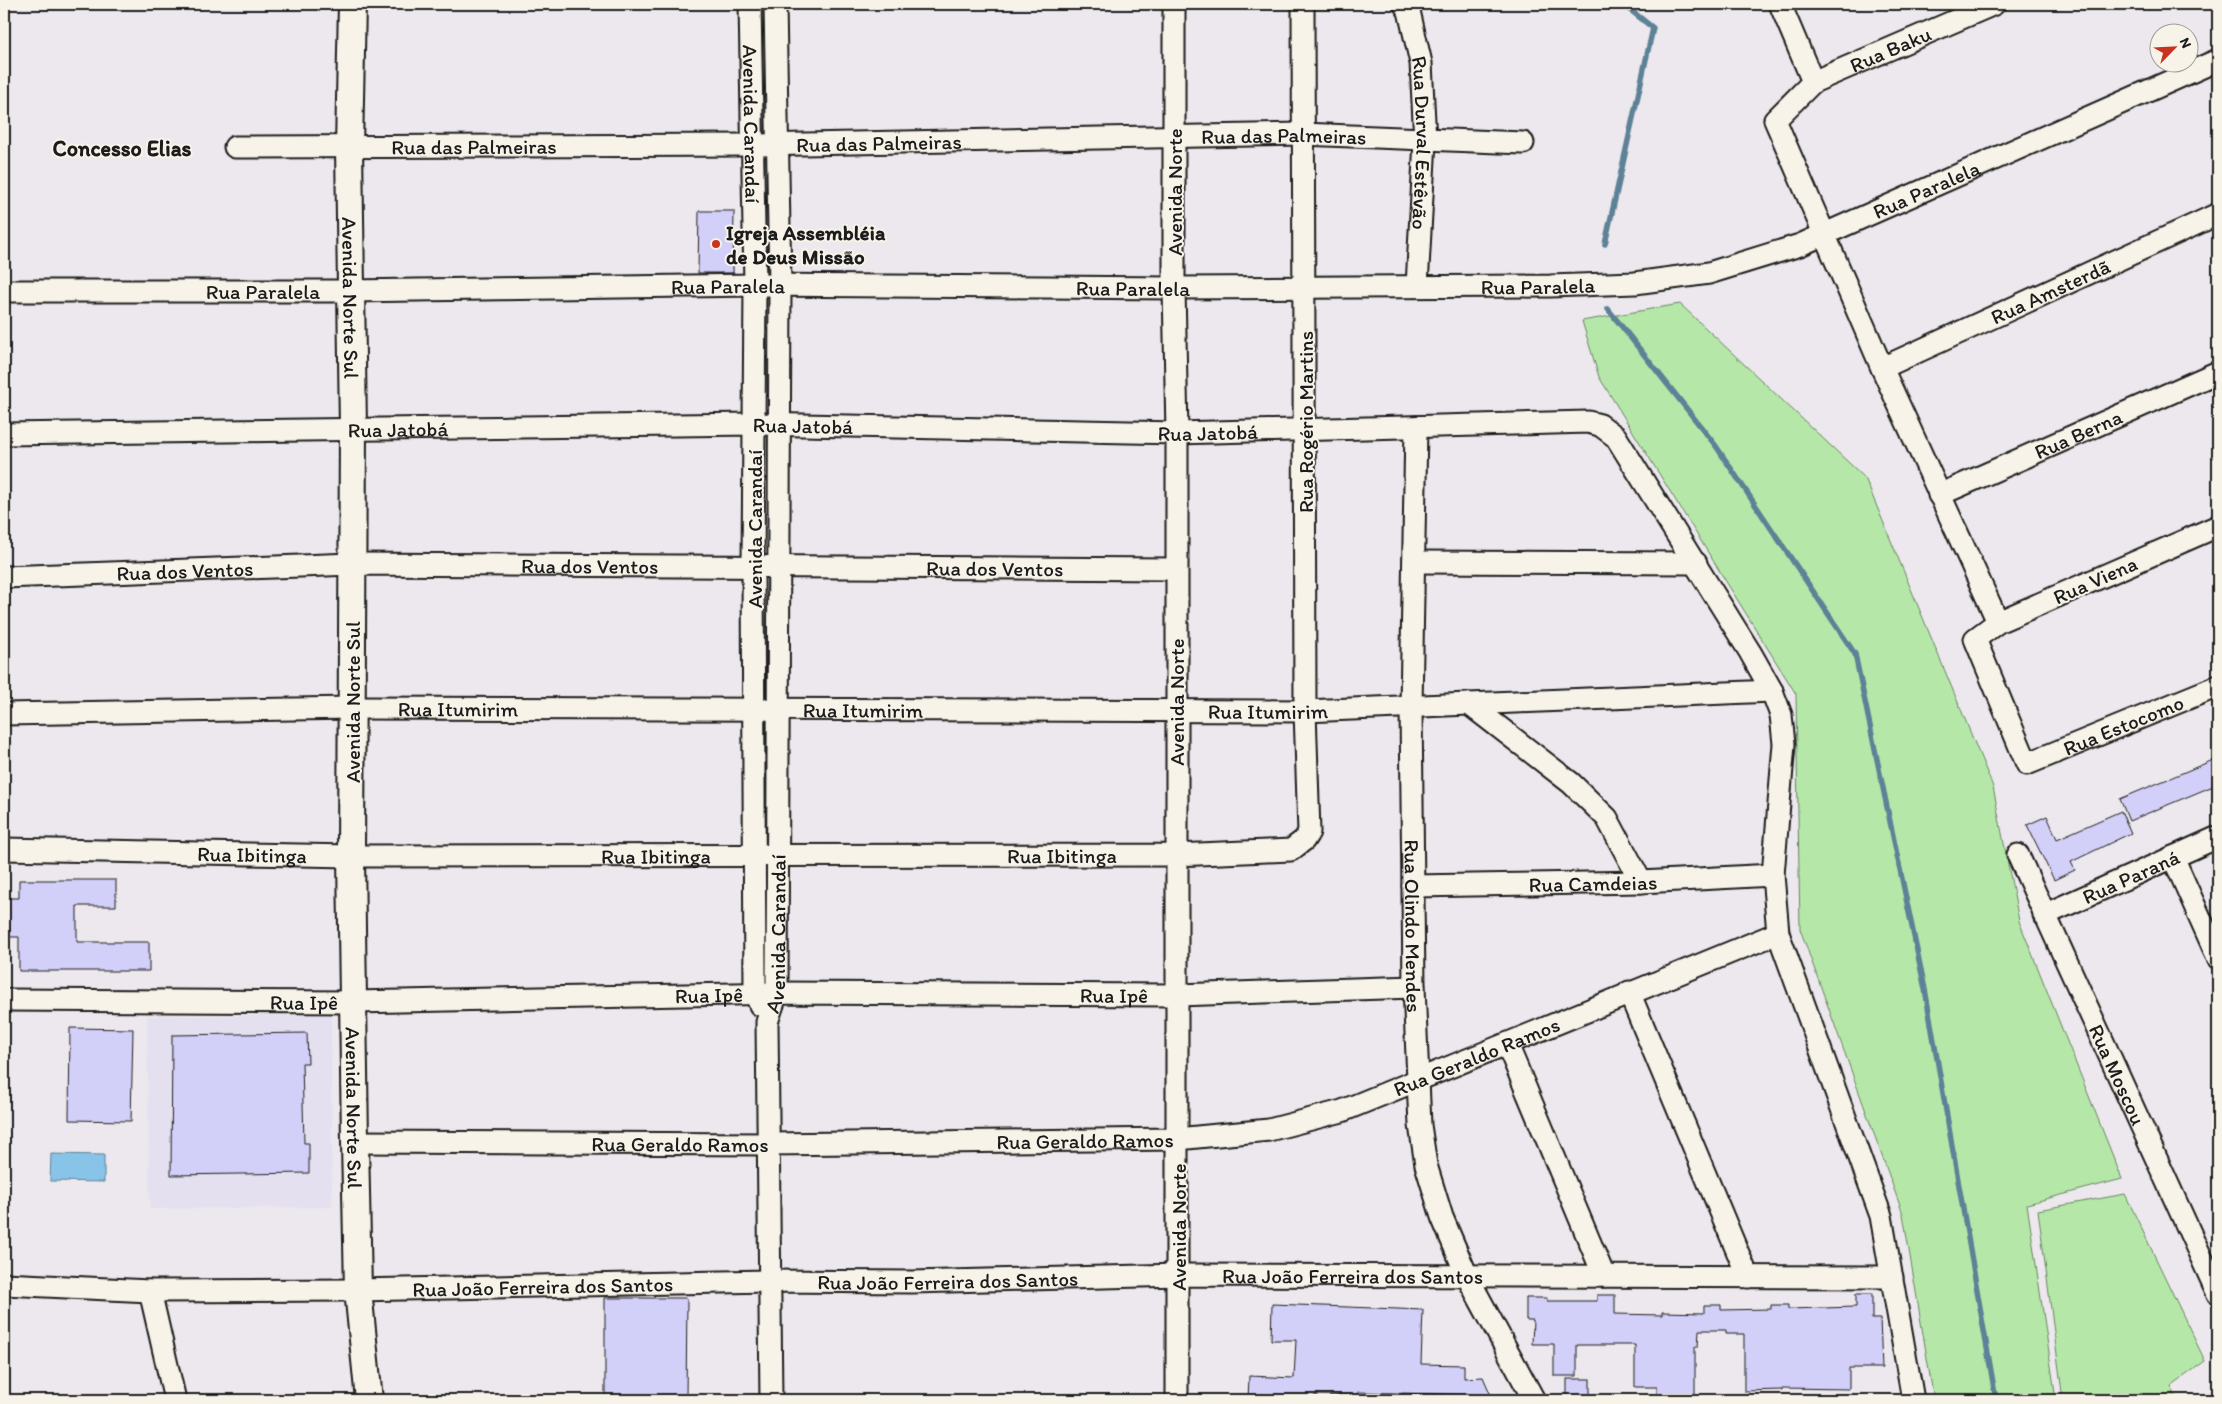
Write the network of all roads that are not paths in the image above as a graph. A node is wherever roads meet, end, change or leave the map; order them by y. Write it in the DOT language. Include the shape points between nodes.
graph roads {
  1 [pos="352,4"];
  2 [pos="750,4"];
  3 [pos="775,4"];
  4 [pos="1174,4"];
  5 [pos="1303,4"];
  6 [pos="1404,4"];
  7 [pos="1780,4"];
  8 [pos="1994,4"];
  9 [pos="2218,60"];
  10 [pos="1813,82"];
  11 [pos="1302,134"];
  12 [pos="1175,136"];
  13 [pos="1425,141"];
  14 [pos="1523,143"];
  15 [pos="777,144"];
  16 [pos="753,145"];
  17 [pos="235,147"];
  18 [pos="350,147"];
  19 [pos="2218,214"];
  20 [pos="1824,234"];
  21 [pos="755,285"];
  22 [pos="780,285"];
  23 [pos="1304,286"];
  24 [pos="1418,286"];
  25 [pos="1174,288"];
  26 [pos="4,291"];
  27 [pos="350,291"];
  28 [pos="1882,368"];
  29 [pos="2218,372"];
  30 [pos="754,424"];
  31 [pos="779,425"];
  32 [pos="1416,427"];
  33 [pos="354,428"];
  34 [pos="1305,429"];
  35 [pos="1177,433"];
  36 [pos="4,434"];
  37 [pos="1939,495"];
  38 [pos="2218,526"];
  39 [pos="1414,562"];
  40 [pos="352,564"];
  41 [pos="1696,564"];
  42 [pos="753,567"];
  43 [pos="778,567"];
  44 [pos="1175,569"];
  45 [pos="4,578"];
  46 [pos="1998,622"];
  47 [pos="2218,686"];
  48 [pos="1772,691"];
  49 [pos="1469,704"];
  50 [pos="1411,707"];
  51 [pos="353,708"];
  52 [pos="753,710"];
  53 [pos="779,710"];
  54 [pos="1176,710"];
  55 [pos="1305,710"];
  56 [pos="4,714"];
  57 [pos="2028,764"];
  58 [pos="2218,837"];
  59 [pos="1304,840"];
  60 [pos="4,850"];
  61 [pos="778,855"];
  62 [pos="1176,855"];
  63 [pos="2018,855"];
  64 [pos="351,856"];
  65 [pos="755,856"];
  66 [pos="2173,857"];
  67 [pos="1773,875"];
  68 [pos="1641,882"];
  69 [pos="1413,886"];
  70 [pos="2044,915"];
  71 [pos="1778,933"];
  72 [pos="2218,958"];
  73 [pos="1414,988"];
  74 [pos="777,992"];
  75 [pos="1629,992"];
  76 [pos="755,993"];
  77 [pos="1178,995"];
  78 [pos="4,1000"];
  79 [pos="355,1002"];
  80 [pos="768,1022"];
  81 [pos="1507,1044"];
  82 [pos="1418,1080"];
  83 [pos="1178,1139"];
  84 [pos="355,1142"];
  85 [pos="769,1144"];
  86 [pos="1179,1275"];
  87 [pos="1466,1276"];
  88 [pos="1604,1276"];
  89 [pos="1748,1276"];
  90 [pos="1892,1277"];
  91 [pos="768,1281"];
  92 [pos="4,1284"];
  93 [pos="358,1290"];
  94 [pos="150,1291"];
  95 [pos="2218,1294"];
  96 [pos="175,1400"];
  97 [pos="369,1400"];
  98 [pos="771,1400"];
  99 [pos="1177,1400"];
  100 [pos="1534,1400"];
  101 [pos="1913,1400"];
  1 -- 18 [label="street, Avenida Norte Sul"];
  2 -- 16 [label="street, Avenida Carandaí"];
  3 -- 15 [label="street, Avenida Carandaí"];
  4 -- 12 [label="street, Avenida Norte"];
  5 -- 11 [label="street, Rua Rogério Martins"];
  6 -- 13 [label="street, Rua Durval Estêvão" via="1409,11 1421,62"];
  7 -- 10 [label="street"];
  8 -- 10 [label="street, Rua Baku"];
  9 -- 20 [label="street, Rua Paralela"];
  10 -- 20 [label="street" via="1776,120"];
  11 -- 12 [label="street, Rua das Palmeiras"];
  11 -- 13 [label="street, Rua das Palmeiras"];
  11 -- 23 [label="street, Rua Rogério Martins"];
  12 -- 15 [label="street, Rua das Palmeiras"];
  12 -- 25 [label="street, Avenida Norte"];
  13 -- 14 [label="street, Rua das Palmeiras"];
  13 -- 24 [label="street, Rua Durval Estêvão"];
  15 -- 16 [label="street, Rua das Palmeiras"];
  15 -- 22 [label="street, Avenida Carandaí"];
  16 -- 18 [label="street, Rua das Palmeiras"];
  16 -- 21 [label="street, Avenida Carandaí"];
  17 -- 18 [label="street, Rua das Palmeiras"];
  18 -- 27 [label="street, Avenida Norte Sul"];
  19 -- 28 [label="street, Rua Amsterdã"];
  20 -- 24 [label="street, Rua Paralela" via="1800,245 1709,273 1635,283"];
  20 -- 28 [label="street"];
  21 -- 22 [label="street, Rua Paralela"];
  21 -- 27 [label="street, Rua Paralela"];
  21 -- 30 [label="street, Avenida Carandaí"];
  22 -- 25 [label="street, Rua Paralela"];
  22 -- 31 [label="street, Avenida Carandaí"];
  23 -- 24 [label="street, Rua Paralela"];
  23 -- 25 [label="street, Rua Paralela"];
  23 -- 34 [label="street, Rua Rogério Martins"];
  25 -- 35 [label="street, Avenida Norte"];
  26 -- 27 [label="street, Rua Paralela"];
  27 -- 33 [label="street, Avenida Norte Sul"];
  28 -- 37 [label="street"];
  29 -- 37 [label="street, Rua Berna"];
  30 -- 31 [label="street, Rua Jatobá"];
  30 -- 33 [label="street, Rua Jatobá"];
  30 -- 42 [label="street, Avenida Carandaí"];
  31 -- 35 [label="street, Rua Jatobá"];
  31 -- 43 [label="street, Avenida Carandaí"];
  32 -- 34 [label="street, Rua Jatobá"];
  32 -- 39 [label="street, Rua Olindo Mendes"];
  32 -- 41 [label="street, Rua Jatobá" via="1588,422 1600,425 1616,438"];
  33 -- 36 [label="street, Rua Jatobá"];
  33 -- 40 [label="street, Avenida Norte Sul"];
  34 -- 35 [label="street, Rua Jatobá"];
  34 -- 55 [label="street, Rua Rogério Martins"];
  35 -- 44 [label="street, Avenida Norte"];
  37 -- 46 [label="street"];
  38 -- 46 [label="street, Rua Viena"];
  39 -- 41 [label="street"];
  39 -- 50 [label="street, Rua Olindo Mendes"];
  40 -- 42 [label="street, Rua dos Ventos"];
  40 -- 45 [label="street, Rua dos Ventos"];
  40 -- 51 [label="street, Avenida Norte Sul"];
  41 -- 48 [label="street"];
  42 -- 43 [label="street, Rua dos Ventos"];
  42 -- 52 [label="street, Avenida Carandaí"];
  43 -- 44 [label="street, Rua dos Ventos"];
  43 -- 53 [label="street, Avenida Carandaí"];
  44 -- 54 [label="street, Avenida Norte"];
  46 -- 57 [label="street, Rua Viena" via="1975,639"];
  47 -- 57 [label="street, Rua Estocomo"];
  48 -- 49 [label="street, Rua Itumirim"];
  48 -- 67 [label="street" via="1781,715 1784,744"];
  49 -- 50 [label="street, Rua Itumirim"];
  49 -- 68 [label="street" via="1571,783 1607,818"];
  50 -- 55 [label="street, Rua Itumirim"];
  50 -- 69 [label="street, Rua Olindo Mendes"];
  51 -- 52 [label="street, Rua Itumirim"];
  51 -- 56 [label="street, Rua Itumirim"];
  51 -- 64 [label="street, Avenida Norte Sul"];
  52 -- 53 [label="street, Rua Itumirim"];
  52 -- 65 [label="street, Avenida Carandaí"];
  53 -- 54 [label="street, Rua Itumirim"];
  53 -- 61 [label="street, Avenida Carandaí"];
  54 -- 55 [label="street, Rua Itumirim"];
  54 -- 62 [label="street, Avenida Norte"];
  55 -- 59 [label="street, Rua Rogério Martins" via="1309,832"];
  58 -- 66 [label="street, Rua Paraná"];
  59 -- 62 [label="street, Rua Ibitinga" via="1291,850"];
  60 -- 64 [label="street, Rua Ibitinga"];
  61 -- 62 [label="street, Rua Ibitinga"];
  61 -- 65 [label="street, Rua Ibitinga"];
  61 -- 74 [label="street, Avenida Carandaí"];
  62 -- 77 [label="street, Avenida Norte"];
  63 -- 70 [label="street, Rua Moscou"];
  64 -- 65 [label="street, Rua Ibitinga"];
  64 -- 79 [label="street, Avenida Norte Sul"];
  65 -- 76 [label="street, Avenida Carandaí"];
  66 -- 70 [label="street, Rua Paraná"];
  66 -- 72 [label="street"];
  67 -- 68 [label="street, Rua Camdeias"];
  67 -- 71 [label="street"];
  68 -- 69 [label="street, Rua Camdeias"];
  69 -- 73 [label="street, Rua Olindo Mendes"];
  70 -- 95 [label="street, Rua Moscou"];
  71 -- 75 [label="street, Rua Geraldo Ramos"];
  71 -- 90 [label="street" via="1881,1216"];
  73 -- 77 [label="street, Rua Ipê"];
  73 -- 82 [label="street, Rua Olindo Mendes"];
  74 -- 76 [label="street, Rua Ipê"];
  74 -- 77 [label="street, Rua Ipê"];
  74 -- 80 [label="street, Avenida Carandaí"];
  75 -- 81 [label="street, Rua Geraldo Ramos"];
  75 -- 89 [label="street"];
  76 -- 79 [label="street, Rua Ipê"];
  76 -- 80 [label="street, Avenida Carandaí"];
  77 -- 83 [label="street, Avenida Norte"];
  78 -- 79 [label="street, Rua Ipê"];
  79 -- 84 [label="street, Avenida Norte Sul"];
  80 -- 85 [label="street, Avenida Carandaí"];
  81 -- 82 [label="street, Rua Geraldo Ramos"];
  81 -- 88 [label="street"];
  82 -- 83 [label="street, Rua Geraldo Ramos" via="1308,1121 1269,1130"];
  82 -- 87 [label="street, Rua Olindo Mendes" via="1426,1165 1442,1217"];
  83 -- 85 [label="street, Rua Geraldo Ramos"];
  83 -- 86 [label="street, Avenida Norte"];
  84 -- 85 [label="street, Rua Geraldo Ramos"];
  84 -- 93 [label="street, Avenida Norte Sul"];
  85 -- 91 [label="street, Avenida Carandaí"];
  86 -- 87 [label="street, Rua João Ferreira dos Santos"];
  86 -- 91 [label="street, Rua João Ferreira dos Santos" via="912,1282"];
  86 -- 99 [label="street, Avenida Norte"];
  87 -- 88 [label="street, Rua João Ferreira dos Santos"];
  87 -- 100 [label="street, Rua Olindo Mendes"];
  88 -- 89 [label="street, Rua João Ferreira dos Santos"];
  89 -- 90 [label="street, Rua João Ferreira dos Santos"];
  90 -- 101 [label="street"];
  91 -- 93 [label="street, Rua João Ferreira dos Santos"];
  91 -- 98 [label="street, Avenida Carandaí"];
  92 -- 94 [label="street, Rua João Ferreira dos Santos"];
  93 -- 94 [label="street, Rua João Ferreira dos Santos"];
  93 -- 97 [label="street, Avenida Norte Sul"];
  94 -- 96 [label="street"];
}
